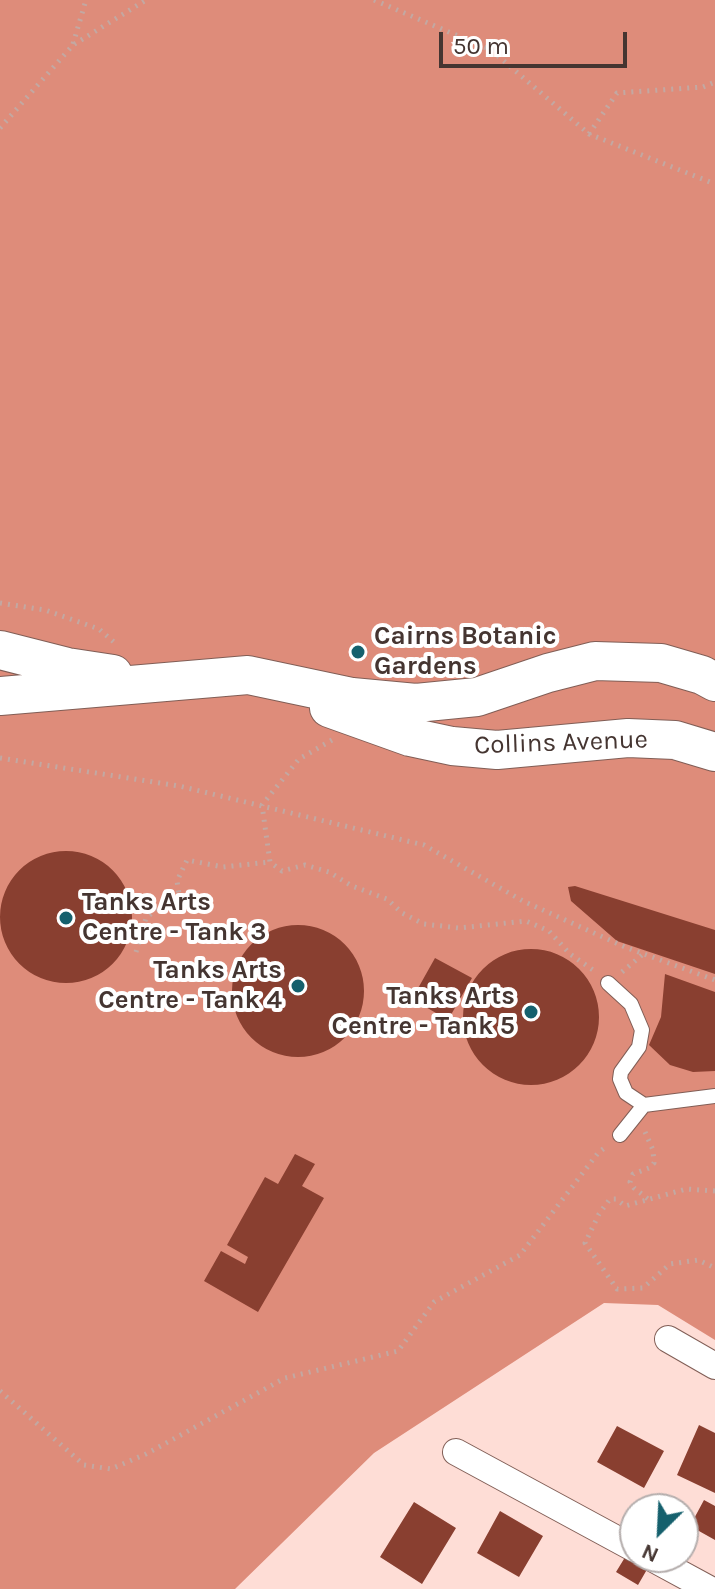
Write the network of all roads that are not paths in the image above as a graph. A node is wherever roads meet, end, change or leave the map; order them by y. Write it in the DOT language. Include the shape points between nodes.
graph roads {
  1 [pos="0,650"];
  2 [pos="168,681"];
  3 [pos="273,681"];
  4 [pos="715,682"];
  5 [pos="0,696"];
  6 [pos="715,752"];
  7 [pos="608,983"];
  8 [pos="715,1096"];
  9 [pos="644,1105"];
  10 [pos="620,1135"];
  11 [pos="668,1339"];
  12 [pos="715,1366"];
  13 [pos="456,1452"];
  14 [pos="619,1540"];
  15 [pos="680,1573"];
  16 [pos="709,1589"];
  1 -- 2 [label="street, Collins Avenue" via="67,667"];
  2 -- 3 [label="street, Collins Avenue" via="248,675"];
  2 -- 5 [label="street, Collins Avenue"];
  3 -- 4 [label="street, Collins Avenue" via="416,703 477,697 595,661 661,663"];
  3 -- 6 [label="street, Collins Avenue" via="344,715 452,746 497,750 628,738 675,740"];
  7 -- 9 [label="lane" via="631,1004 642,1030 639,1047 620,1079 626,1093"];
  8 -- 9 [label="lane"];
  9 -- 10 [label="lane"];
  11 -- 12 [label="street"];
  13 -- 14 [label="street"];
  15 -- 16 [label="street"];
}
